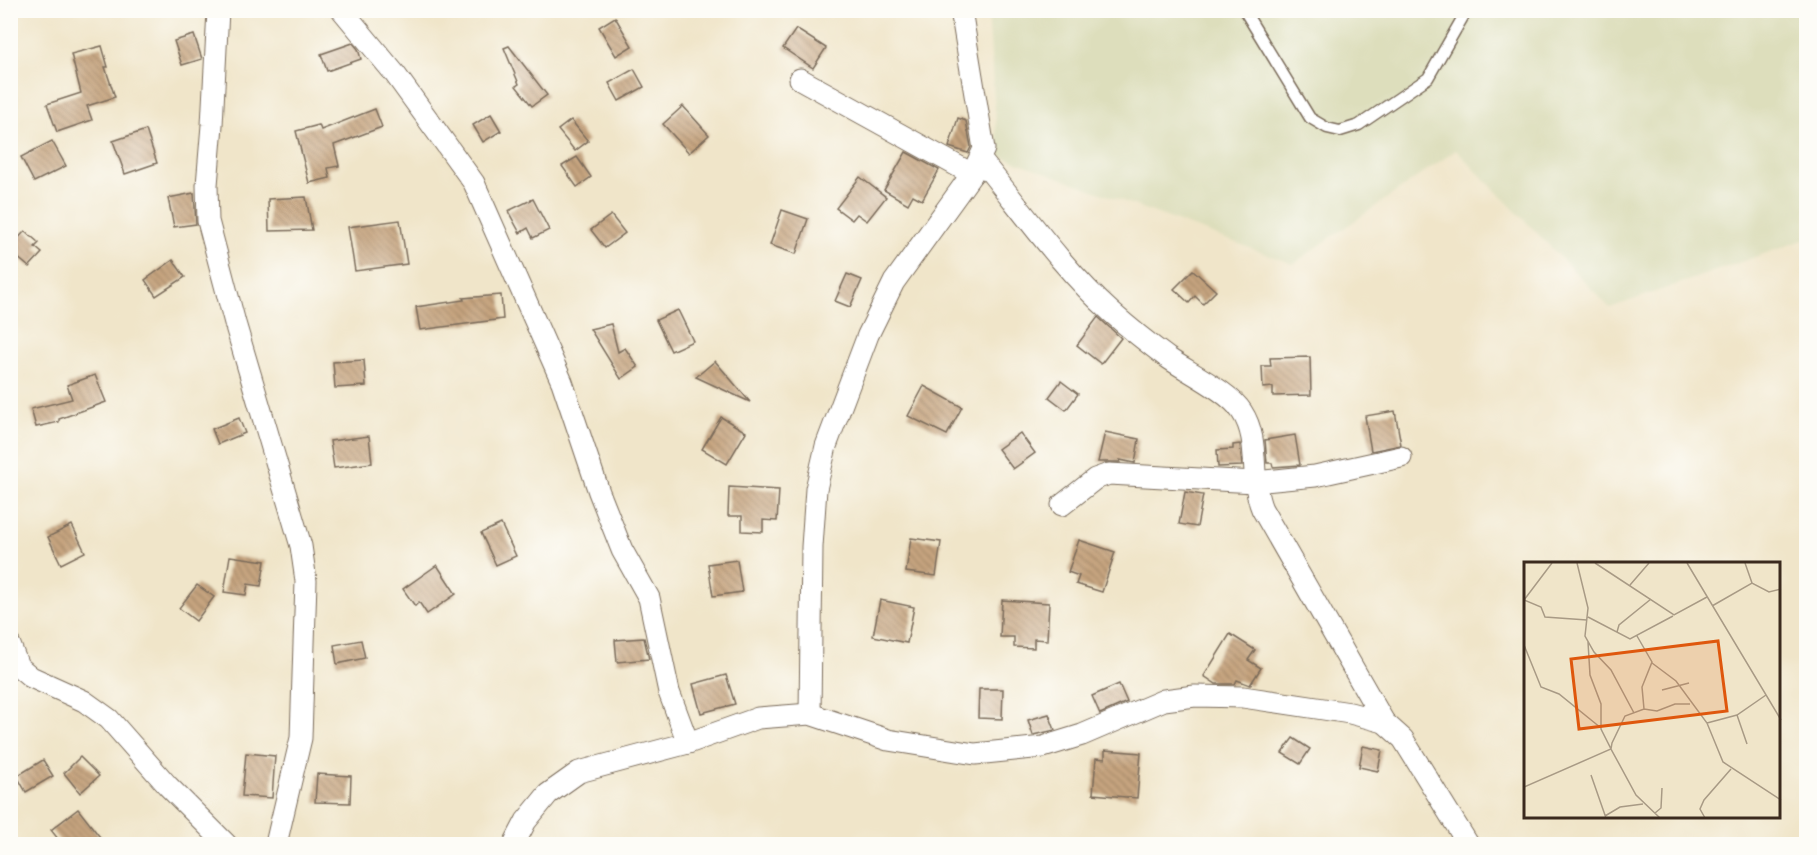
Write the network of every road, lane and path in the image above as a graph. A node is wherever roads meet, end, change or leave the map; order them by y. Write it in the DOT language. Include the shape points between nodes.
graph roads {
  1 [pos="218,10"];
  2 [pos="342,10"];
  3 [pos="961,10"];
  4 [pos="1244,10"];
  5 [pos="1467,10"];
  6 [pos="800,79"];
  7 [pos="976,166"];
  8 [pos="1401,457"];
  9 [pos="1255,482"];
  10 [pos="1062,505"];
  11 [pos="10,645"];
  12 [pos="810,714"];
  13 [pos="1384,722"];
  14 [pos="688,743"];
  15 [pos="226,844"];
  16 [pos="276,844"];
  17 [pos="514,844"];
  18 [pos="1468,844"];
  1 -- 16 [label="street" via="208,221 301,546 306,582 301,738"];
  2 -- 14 [label="street" via="395,74 474,183 562,382 622,550 649,598 669,692"];
  3 -- 7 [label="street" via="984,149"];
  4 -- 5 [label="lane" via="1310,118 1340,130 1359,125 1428,78"];
  6 -- 7 [label="street"];
  7 -- 9 [label="street" via="1111,312 1167,358 1235,402 1253,438"];
  7 -- 12 [label="street" via="894,282 868,335 826,446 816,489 812,548"];
  8 -- 9 [label="street" via="1315,476"];
  9 -- 10 [label="street" via="1109,474 1095,478"];
  9 -- 13 [label="street" via="1262,509"];
  11 -- 15 [label="street" via="18,666 31,677 84,701 109,718 168,786"];
  12 -- 13 [label="street" via="888,740 975,754 1043,747 1164,700 1195,696 1244,697"];
  12 -- 14 [label="street" via="758,718"];
  13 -- 18 [label="street" via="1403,738"];
  14 -- 17 [label="street" via="579,772 548,794 526,821"];
}
